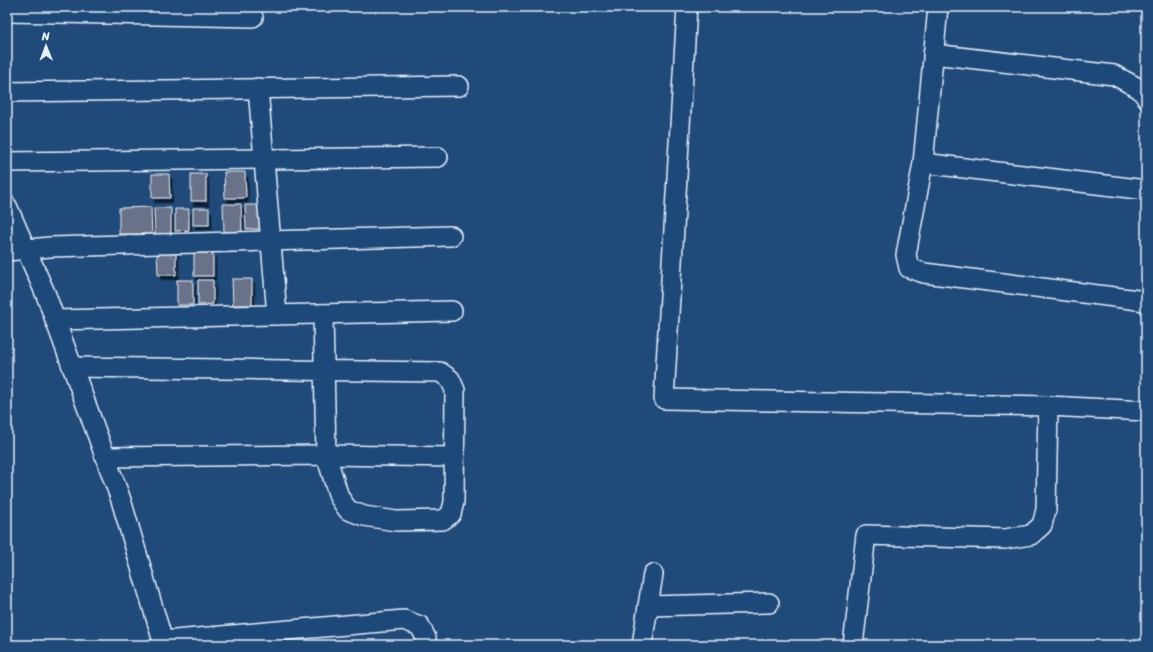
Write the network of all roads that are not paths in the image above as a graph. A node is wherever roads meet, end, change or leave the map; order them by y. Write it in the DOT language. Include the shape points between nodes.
graph roads {
  1 [pos="687,7"];
  2 [pos="938,7"];
  3 [pos="7,12"];
  4 [pos="253,17"];
  5 [pos="933,54"];
  6 [pos="459,86"];
  7 [pos="258,88"];
  8 [pos="7,92"];
  9 [pos="1146,98"];
  10 [pos="438,157"];
  11 [pos="264,159"];
  12 [pos="7,162"];
  13 [pos="923,163"];
  14 [pos="1146,190"];
  15 [pos="7,206"];
  16 [pos="451,236"];
  17 [pos="272,241"];
  18 [pos="26,249"];
  19 [pos="7,251"];
  20 [pos="1146,301"];
  21 [pos="452,311"];
  22 [pos="323,314"];
  23 [pos="277,315"];
  24 [pos="55,320"];
  25 [pos="72,367"];
  26 [pos="324,370"];
  27 [pos="1048,406"];
  28 [pos="1146,411"];
  29 [pos="326,455"];
  30 [pos="105,457"];
  31 [pos="454,457"];
  32 [pos="652,574"];
  33 [pos="769,603"];
  34 [pos="648,606"];
  35 [pos="164,643"];
  36 [pos="426,645"];
  37 [pos="642,645"];
  38 [pos="853,645"];
  1 -- 27 [label="street" via="664,399"];
  2 -- 5 [label="street"];
  3 -- 4 [label="street"];
  5 -- 9 [label="street" via="1114,75 1140,89"];
  5 -- 13 [label="street"];
  6 -- 7 [label="street"];
  7 -- 8 [label="street"];
  7 -- 11 [label="street"];
  10 -- 11 [label="street"];
  11 -- 12 [label="street"];
  11 -- 17 [label="street"];
  13 -- 14 [label="street"];
  13 -- 20 [label="street" via="906,255 909,268"];
  15 -- 18 [label="street"];
  16 -- 17 [label="street"];
  17 -- 18 [label="street"];
  17 -- 23 [label="street"];
  18 -- 19 [label="street"];
  18 -- 24 [label="street"];
  21 -- 22 [label="street"];
  22 -- 23 [label="street"];
  22 -- 26 [label="street"];
  23 -- 24 [label="street"];
  24 -- 25 [label="street"];
  25 -- 26 [label="street"];
  25 -- 30 [label="street"];
  26 -- 29 [label="street"];
  26 -- 31 [label="street" via="440,372 445,375 455,390"];
  27 -- 28 [label="street"];
  27 -- 38 [label="street" via="1046,510 1042,525 1031,535 1005,539 866,535"];
  29 -- 30 [label="street"];
  29 -- 31 [label="street"];
  29 -- 31 [label="street" via="339,497 348,510 364,516 396,521 443,520 451,514 454,502"];
  30 -- 35 [label="street" via="121,500"];
  32 -- 34 [label="street"];
  33 -- 34 [label="street"];
  34 -- 37 [label="street"];
  35 -- 36 [label="street" via="404,620 420,626 426,638"];
}
